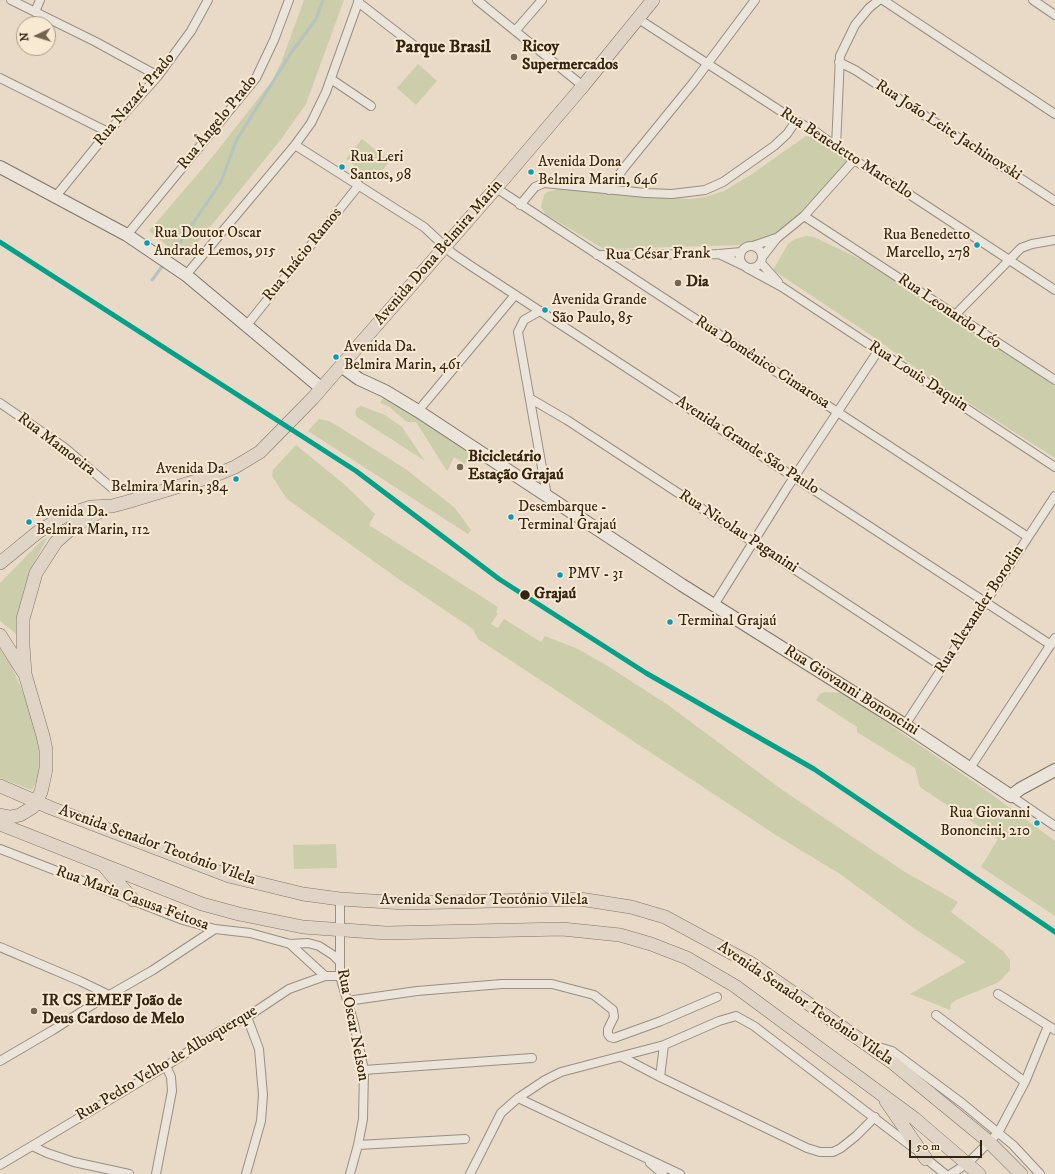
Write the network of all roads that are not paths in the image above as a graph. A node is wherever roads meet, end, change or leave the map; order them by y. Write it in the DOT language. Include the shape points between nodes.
graph roads {
  1 [pos="12,0"];
  2 [pos="40,0"];
  3 [pos="208,0"];
  4 [pos="289,0"];
  5 [pos="477,0"];
  6 [pos="542,0"];
  7 [pos="653,0"];
  8 [pos="755,0"];
  9 [pos="879,0"];
  10 [pos="883,0"];
  11 [pos="1033,0"];
  12 [pos="359,1"];
  13 [pos="35,12"];
  14 [pos="1055,15"];
  15 [pos="637,18"];
  16 [pos="515,31"];
  17 [pos="416,47"];
  18 [pos="839,62"];
  19 [pos="706,64"];
  20 [pos="158,76"];
  21 [pos="0,78"];
  22 [pos="331,79"];
  23 [pos="583,86"];
  24 [pos="371,106"];
  25 [pos="1055,114"];
  26 [pos="796,122"];
  27 [pos="108,132"];
  28 [pos="295,146"];
  29 [pos="836,147"];
  30 [pos="854,160"];
  31 [pos="0,167"];
  32 [pos="358,186"];
  33 [pos="496,188"];
  34 [pos="610,190"];
  35 [pos="56,196"];
  36 [pos="1055,201"];
  37 [pos="520,205"];
  38 [pos="804,216"];
  39 [pos="127,235"];
  40 [pos="777,238"];
  41 [pos="1055,240"];
  42 [pos="445,245"];
  43 [pos="753,246"];
  44 [pos="742,252"];
  45 [pos="719,254"];
  46 [pos="597,256"];
  47 [pos="762,259"];
  48 [pos="1009,260"];
  49 [pos="746,267"];
  50 [pos="186,275"];
  51 [pos="782,287"];
  52 [pos="1055,290"];
  53 [pos="515,295"];
  54 [pos="540,311"];
  55 [pos="955,315"];
  56 [pos="247,325"];
  57 [pos="878,351"];
  58 [pos="341,366"];
  59 [pos="1055,380"];
  60 [pos="321,388"];
  61 [pos="531,399"];
  62 [pos="0,403"];
  63 [pos="418,411"];
  64 [pos="837,412"];
  65 [pos="1055,466"];
  66 [pos="794,477"];
  67 [pos="112,488"];
  68 [pos="547,496"];
  69 [pos="1055,496"];
  70 [pos="112,506"];
  71 [pos="1028,537"];
  72 [pos="753,542"];
  73 [pos="0,564"];
  74 [pos="985,602"];
  75 [pos="714,605"];
  76 [pos="0,635"];
  77 [pos="1053,642"];
  78 [pos="943,667"];
  79 [pos="25,674"];
  80 [pos="905,725"];
  81 [pos="970,768"];
  82 [pos="1055,770"];
  83 [pos="0,786"];
  84 [pos="1011,796"];
  85 [pos="36,802"];
  86 [pos="0,815"];
  87 [pos="0,824"];
  88 [pos="1055,826"];
  89 [pos="0,849"];
  90 [pos="103,865"];
  91 [pos="340,899"];
  92 [pos="133,900"];
  93 [pos="215,929"];
  94 [pos="341,931"];
  95 [pos="290,944"];
  96 [pos="0,947"];
  97 [pos="339,961"];
  98 [pos="325,976"];
  99 [pos="340,976"];
  100 [pos="998,994"];
  101 [pos="109,995"];
  102 [pos="717,997"];
  103 [pos="347,1001"];
  104 [pos="936,1015"];
  105 [pos="248,1017"];
  106 [pos="1051,1028"];
  107 [pos="664,1045"];
  108 [pos="622,1057"];
  109 [pos="532,1058"];
  110 [pos="0,1061"];
  111 [pos="166,1066"];
  112 [pos="364,1070"];
  113 [pos="660,1077"];
  114 [pos="1025,1082"];
  115 [pos="881,1093"];
  116 [pos="518,1098"];
  117 [pos="875,1117"];
  118 [pos="993,1137"];
  119 [pos="465,1139"];
  120 [pos="358,1145"];
  121 [pos="32,1146"];
  122 [pos="642,1156"];
  123 [pos="926,1159"];
  124 [pos="968,1163"];
  125 [pos="0,1165"];
  126 [pos="129,1174"];
  127 [pos="156,1174"];
  128 [pos="246,1174"];
  129 [pos="350,1174"];
  130 [pos="470,1174"];
  131 [pos="663,1174"];
  132 [pos="680,1174"];
  133 [pos="945,1174"];
  134 [pos="951,1174"];
  135 [pos="979,1174"];
  136 [pos="1021,1174"];
  137 [pos="1040,1174"];
  1 -- 13 [label="street"];
  2 -- 13 [label="street"];
  3 -- 20 [label="street, Rua Nazaré Prado" via="191,31"];
  4 -- 39 [label="street, Rua Ângelo Prado" via="256,78"];
  5 -- 16 [label="street"];
  6 -- 16 [label="street"];
  7 -- 15 [label="main road, Avenida Dona Belmira Marin"];
  8 -- 19 [label="street"];
  9 -- 18 [label="street" via="869,8 852,30 843,46"];
  10 -- 25 [label="street"];
  11 -- 14 [label="street"];
  12 -- 17 [label="street"];
  12 -- 22 [label="street"];
  13 -- 20 [label="street"];
  15 -- 19 [label="street, Rua Benedetto Marcello"];
  15 -- 23 [label="main road, Avenida Dona Belmira Marin"];
  16 -- 23 [label="street"];
  18 -- 29 [label="street"];
  18 -- 36 [label="street, Rua João Leite Jachinovski"];
  19 -- 26 [label="street, Rua Benedetto Marcello"];
  19 -- 34 [label="street" via="623,169"];
  20 -- 27 [label="street, Rua Nazaré Prado"];
  21 -- 27 [label="street"];
  22 -- 24 [label="street"];
  22 -- 28 [label="street" via="319,109"];
  23 -- 33 [label="main road, Avenida Dona Belmira Marin"];
  26 -- 29 [label="street, Rua Benedetto Marcello" via="816,132"];
  26 -- 34 [label="street" via="787,134 757,159 723,182 705,190 672,194"];
  27 -- 35 [label="street, Rua Nazaré Prado"];
  28 -- 32 [label="street, Avenida Grande São Paulo"];
  28 -- 50 [label="street"];
  29 -- 30 [label="street, Rua Benedetto Marcello"];
  30 -- 38 [label="street"];
  30 -- 48 [label="street, Rua Benedetto Marcello"];
  31 -- 35 [label="street"];
  32 -- 42 [label="street, Avenida Grande São Paulo" via="424,227"];
  32 -- 56 [label="street, Rua Inácio Ramos"];
  33 -- 37 [label="street, Rua Domênico Cimarosa"];
  33 -- 42 [label="main road, Avenida Dona Belmira Marin"];
  34 -- 37 [label="street" via="542,183 535,187"];
  35 -- 39 [label="street"];
  37 -- 46 [label="street, Rua Domênico Cimarosa"];
  38 -- 40 [label="street"];
  38 -- 55 [label="street, Rua Leonardo Léo"];
  39 -- 50 [label="street"];
  40 -- 43 [label="street"];
  40 -- 47 [label="street"];
  41 -- 48 [label="street" via="1026,245"];
  42 -- 53 [label="street, Avenida Grande São Paulo" via="452,253"];
  42 -- 58 [label="main road, Avenida Dona Belmira Marin"];
  43 -- 44 [label="street" via="746,247"];
  43 -- 47 [label="street" via="760,249"];
  44 -- 45 [label="street, Rua César Frank"];
  44 -- 49 [label="street" via="740,259"];
  45 -- 46 [label="street, Rua César Frank"];
  45 -- 49 [label="street, Rua César Frank"];
  46 -- 64 [label="street, Rua Domênico Cimarosa"];
  47 -- 49 [label="street" via="757,267"];
  47 -- 51 [label="street, Rua Louis Daquin"];
  48 -- 52 [label="street, Rua Benedetto Marcello"];
  48 -- 55 [label="street"];
  49 -- 51 [label="street, Rua Louis Daquin"];
  50 -- 56 [label="street"];
  51 -- 57 [label="street, Rua Louis Daquin"];
  53 -- 54 [label="street, Avenida Grande São Paulo"];
  53 -- 63 [label="street"];
  54 -- 61 [label="street" via="524,320 518,332"];
  54 -- 66 [label="street, Avenida Grande São Paulo"];
  55 -- 59 [label="street, Rua Leonardo Léo"];
  56 -- 60 [label="street"];
  57 -- 64 [label="street"];
  57 -- 65 [label="street, Rua Louis Daquin"];
  58 -- 60 [label="main road, Avenida Dona Belmira Marin"];
  58 -- 63 [label="street, Rua Giovanni Bononcini" via="359,379"];
  60 -- 70 [label="main road, Avenida Dona Belmira Marin" via="269,444 252,458 213,476"];
  61 -- 68 [label="street"];
  61 -- 72 [label="street, Rua Nicolau Paganini"];
  62 -- 67 [label="street, Rua Mamoeira" via="64,447"];
  63 -- 68 [label="street, Rua Giovanni Bononcini"];
  64 -- 66 [label="street"];
  64 -- 71 [label="street, Rua Domênico Cimarosa"];
  66 -- 72 [label="street"];
  66 -- 74 [label="street, Avenida Grande São Paulo"];
  68 -- 75 [label="street, Rua Giovanni Bononcini"];
  69 -- 71 [label="street, Rua Alexander Borodin"];
  70 -- 73 [label="main road, Avenida Dona Belmira Marin" via="91,507 55,520"];
  70 -- 79 [label="main road, Avenida Dona Belmira Marin" via="74,526 56,542 41,562 23,618"];
  71 -- 74 [label="street, Rua Alexander Borodin"];
  72 -- 75 [label="street"];
  72 -- 78 [label="street, Rua Nicolau Paganini"];
  74 -- 77 [label="street, Avenida Grande São Paulo"];
  74 -- 78 [label="street, Rua Alexander Borodin"];
  75 -- 80 [label="street, Rua Giovanni Bononcini"];
  76 -- 79 [label="main road"];
  77 -- 81 [label="street"];
  78 -- 80 [label="street, Rua Alexander Borodin"];
  79 -- 85 [label="main road, Avenida Dona Belmira Marin" via="46,750 46,769"];
  80 -- 81 [label="street, Rua Giovanni Bononcini"];
  81 -- 84 [label="street, Rua Giovanni Bononcini"];
  82 -- 84 [label="street"];
  83 -- 85 [label="main road, Avenida Senador Teotônio Vilela"];
  84 -- 88 [label="street, Rua Giovanni Bononcini"];
  85 -- 86 [label="main road" via="20,815"];
  85 -- 91 [label="main road, Avenida Senador Teotônio Vilela" via="229,876 303,894"];
  87 -- 90 [label="main road, Avenida Senador Teotônio Vilela"];
  89 -- 92 [label="street, Rua Maria Casusa Feitosa"];
  90 -- 92 [label="main road"];
  90 -- 94 [label="main road, Avenida Senador Teotônio Vilela" via="185,898 238,914 303,927"];
  91 -- 94 [label="street, Rua Oscar Nelson"];
  91 -- 118 [label="main road, Avenida Senador Teotônio Vilela" via="405,903 580,899 644,910 675,922 747,961"];
  92 -- 93 [label="street, Rua Maria Casusa Feitosa" via="183,920"];
  93 -- 95 [label="street, Rua Maria Casusa Feitosa" via="250,933"];
  93 -- 101 [label="street" via="153,970"];
  94 -- 97 [label="street, Rua Oscar Nelson"];
  94 -- 115 [label="main road, Avenida Senador Teotônio Vilela" via="435,933 562,929 620,935 687,958 735,986"];
  95 -- 97 [label="street, Rua Maria Casusa Feitosa" via="308,943 318,946"];
  95 -- 98 [label="street, Rua Maria Casusa Feitosa"];
  96 -- 101 [label="street"];
  97 -- 99 [label="street, Rua Oscar Nelson"];
  98 -- 99 [label="street, Rua Pedro Velho de Albuquerque"];
  98 -- 105 [label="street, Rua Pedro Velho de Albuquerque" via="289,989"];
  99 -- 103 [label="street, Rua Oscar Nelson"];
  100 -- 106 [label="street"];
  101 -- 110 [label="street"];
  102 -- 103 [label="street" via="614,1038 608,1034 614,1017 613,1010 594,995 552,984 502,984 417,991"];
  103 -- 112 [label="street, Rua Oscar Nelson"];
  104 -- 114 [label="street"];
  105 -- 111 [label="street, Rua Pedro Velho de Albuquerque" via="220,1031"];
  105 -- 128 [label="street" via="259,1049 263,1095 261,1121"];
  106 -- 114 [label="street"];
  107 -- 108 [label="street"];
  107 -- 113 [label="street"];
  107 -- 117 [label="street" via="736,1016 744,1019"];
  108 -- 113 [label="street"];
  108 -- 116 [label="street" via="562,1072"];
  109 -- 112 [label="street"];
  111 -- 121 [label="street, Rua Pedro Velho de Albuquerque"];
  111 -- 127 [label="street" via="171,1076 172,1091"];
  112 -- 120 [label="street, Rua Oscar Nelson" via="364,1104"];
  113 -- 117 [label="street" via="820,1152 833,1152 841,1148"];
  114 -- 118 [label="street"];
  115 -- 123 [label="main road"];
  115 -- 124 [label="main road, Avenida Senador Teotônio Vilela"];
  116 -- 122 [label="street"];
  116 -- 130 [label="street" via="501,1113"];
  117 -- 123 [label="street"];
  118 -- 124 [label="street"];
  118 -- 136 [label="main road, Avenida Senador Teotônio Vilela"];
  118 -- 137 [label="street, Avenida Senador Teotônio Vilela" via="1013,1146"];
  119 -- 120 [label="street"];
  120 -- 129 [label="street, Rua Oscar Nelson"];
  121 -- 125 [label="street, Rua Pedro Velho de Albuquerque"];
  121 -- 126 [label="street" via="74,1162"];
  122 -- 131 [label="street"];
  122 -- 132 [label="street"];
  123 -- 133 [label="street"];
  124 -- 134 [label="street"];
  124 -- 135 [label="main road, Avenida Senador Teotônio Vilela"];
}
